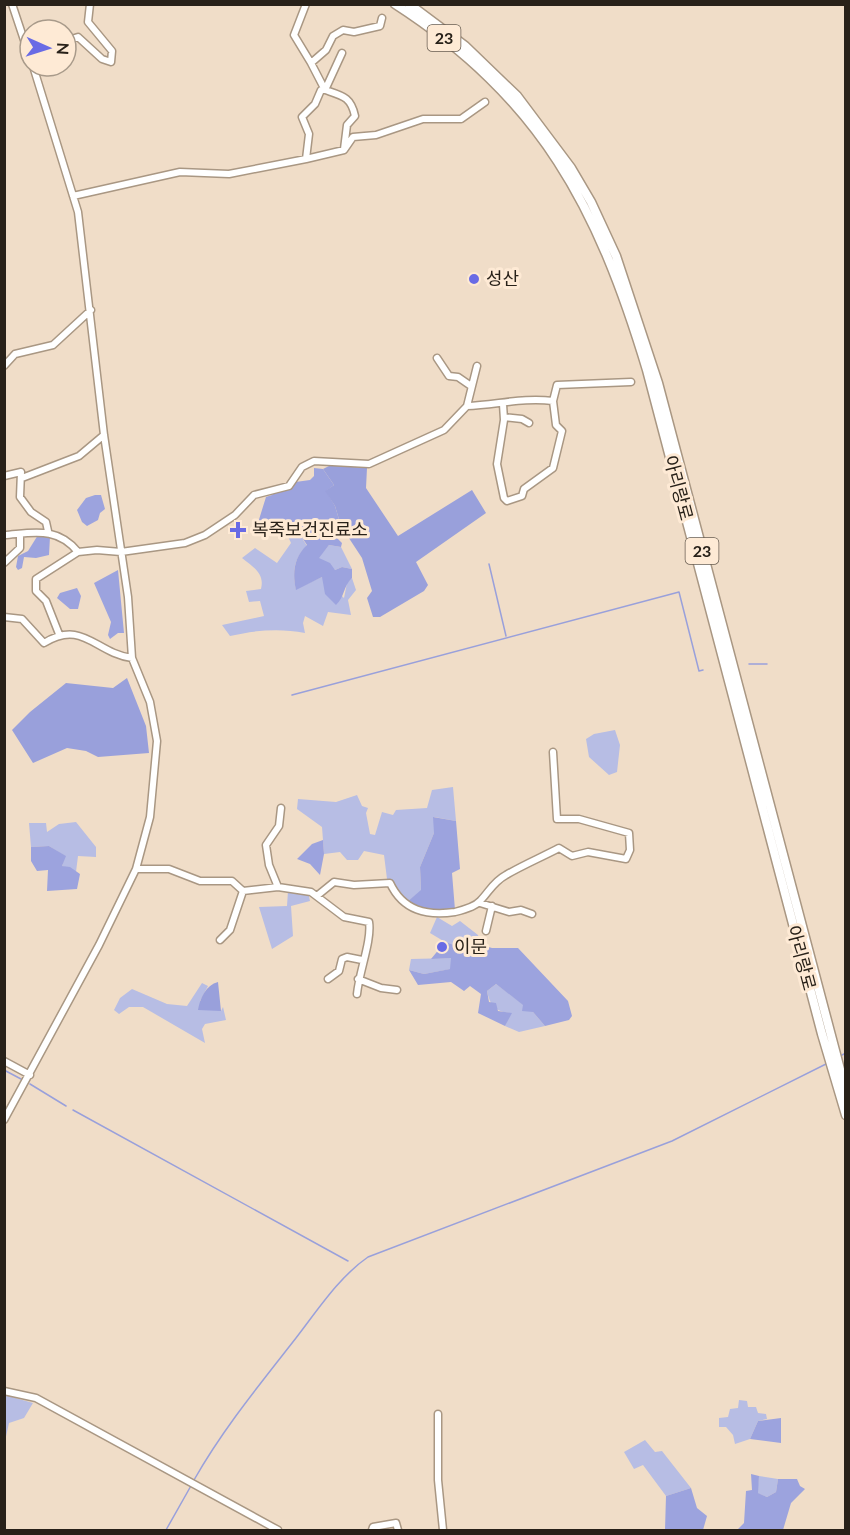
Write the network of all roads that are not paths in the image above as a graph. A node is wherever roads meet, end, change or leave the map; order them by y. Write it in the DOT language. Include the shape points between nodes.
graph roads {
  1 [pos="12,4"];
  2 [pos="90,4"];
  3 [pos="306,4"];
  4 [pos="395,4"];
  5 [pos="409,4"];
  6 [pos="382,18"];
  7 [pos="18,22"];
  8 [pos="78,37"];
  9 [pos="342,53"];
  10 [pos="311,63"];
  11 [pos="492,76"];
  12 [pos="38,78"];
  13 [pos="325,90"];
  14 [pos="484,102"];
  15 [pos="344,150"];
  16 [pos="306,159"];
  17 [pos="73,196"];
  18 [pos="91,310"];
  19 [pos="437,358"];
  20 [pos="4,366"];
  21 [pos="477,366"];
  22 [pos="631,382"];
  23 [pos="471,386"];
  24 [pos="553,400"];
  25 [pos="503,404"];
  26 [pos="466,406"];
  27 [pos="504,417"];
  28 [pos="529,423"];
  29 [pos="104,435"];
  30 [pos="4,476"];
  31 [pos="22,477"];
  32 [pos="48,531"];
  33 [pos="20,534"];
  34 [pos="4,535"];
  35 [pos="78,552"];
  36 [pos="121,552"];
  37 [pos="4,563"];
  38 [pos="4,617"];
  39 [pos="59,634"];
  40 [pos="132,658"];
  41 [pos="553,752"];
  42 [pos="281,808"];
  43 [pos="136,869"];
  44 [pos="278,887"];
  45 [pos="243,891"];
  46 [pos="318,895"];
  47 [pos="480,903"];
  48 [pos="492,906"];
  49 [pos="532,914"];
  50 [pos="486,931"];
  51 [pos="220,940"];
  52 [pos="362,960"];
  53 [pos="328,979"];
  54 [pos="358,979"];
  55 [pos="398,990"];
  56 [pos="357,994"];
  57 [pos="4,1061"];
  58 [pos="30,1075"];
  59 [pos="842,1088"];
  60 [pos="846,1115"];
  61 [pos="4,1120"];
  62 [pos="4,1390"];
  63 [pos="438,1414"];
  64 [pos="278,1530"];
  65 [pos="372,1530"];
  66 [pos="398,1530"];
  67 [pos="443,1530"];
  1 -- 7 [label="street"];
  2 -- 8 [label="street" via="88,22 112,51 111,62 102,59"];
  3 -- 10 [label="street" via="294,35"];
  4 -- 11 [label="highway, 아리랑로 / 23"];
  5 -- 11 [label="highway, 아리랑로 / 23" via="465,46"];
  6 -- 10 [label="street" via="380,26 354,32 343,30 333,36 326,50"];
  9 -- 13 [label="street"];
  10 -- 13 [label="street"];
  11 -- 59 [label="highway, 아리랑로 / 23" via="514,99 585,205 631,318"];
  12 -- 17 [label="street"];
  13 -- 15 [label="street" via="349,98 352,103 355,116 347,125"];
  13 -- 16 [label="street" via="321,90 315,104 302,117 309,134"];
  14 -- 15 [label="street" via="461,118 423,119 376,135 353,137"];
  15 -- 16 [label="street"];
  16 -- 17 [label="street" via="229,174 180,172"];
  17 -- 18 [label="street"];
  18 -- 20 [label="street" via="53,345 15,354"];
  18 -- 29 [label="street"];
  19 -- 23 [label="street" via="449,376"];
  21 -- 23 [label="street"];
  22 -- 24 [label="street" via="557,385"];
  23 -- 26 [label="street"];
  24 -- 25 [label="street" via="529,398"];
  24 -- 27 [label="street" via="556,425 562,431 553,468 524,489 522,496 507,501 496,464"];
  25 -- 26 [label="street"];
  25 -- 27 [label="street"];
  26 -- 36 [label="street" via="444,430 369,464 314,461 302,467 289,486 254,495 235,515 205,535 166,548"];
  27 -- 28 [label="street"];
  29 -- 31 [label="street" via="79,456"];
  29 -- 36 [label="street"];
  30 -- 31 [label="street" via="21,472"];
  31 -- 32 [label="street" via="20,497 31,512 46,522"];
  32 -- 33 [label="street"];
  32 -- 35 [label="street"];
  33 -- 34 [label="street"];
  33 -- 37 [label="street" via="20,548"];
  35 -- 36 [label="street"];
  35 -- 39 [label="street" via="36,579 36,591 46,601"];
  36 -- 40 [label="street"];
  38 -- 39 [label="street" via="22,619 44,643"];
  39 -- 40 [label="street" via="78,634 117,656"];
  40 -- 43 [label="street" via="150,702 157,741 150,817"];
  41 -- 47 [label="street" via="557,819 579,819 629,833 626,859 588,852 572,856 560,848 504,876 488,889"];
  42 -- 44 [label="street" via="279,826 266,845"];
  43 -- 45 [label="street" via="177,870 200,881 231,881"];
  43 -- 58 [label="street"];
  44 -- 45 [label="street"];
  44 -- 46 [label="street"];
  45 -- 51 [label="street" via="230,930"];
  46 -- 47 [label="street" via="334,882 390,883 394,893 424,914 464,910"];
  46 -- 52 [label="street" via="344,917 369,922"];
  47 -- 48 [label="street"];
  48 -- 49 [label="street"];
  48 -- 50 [label="street"];
  52 -- 53 [label="street" via="342,959 339,971"];
  52 -- 54 [label="street"];
  54 -- 55 [label="street"];
  54 -- 56 [label="street"];
  57 -- 58 [label="street"];
  58 -- 61 [label="street"];
  59 -- 60 [label="highway, 아리랑로 / 23"];
  62 -- 64 [label="street" via="36,1398"];
  63 -- 67 [label="street"];
  65 -- 66 [label="street" via="396,1522"];
}
